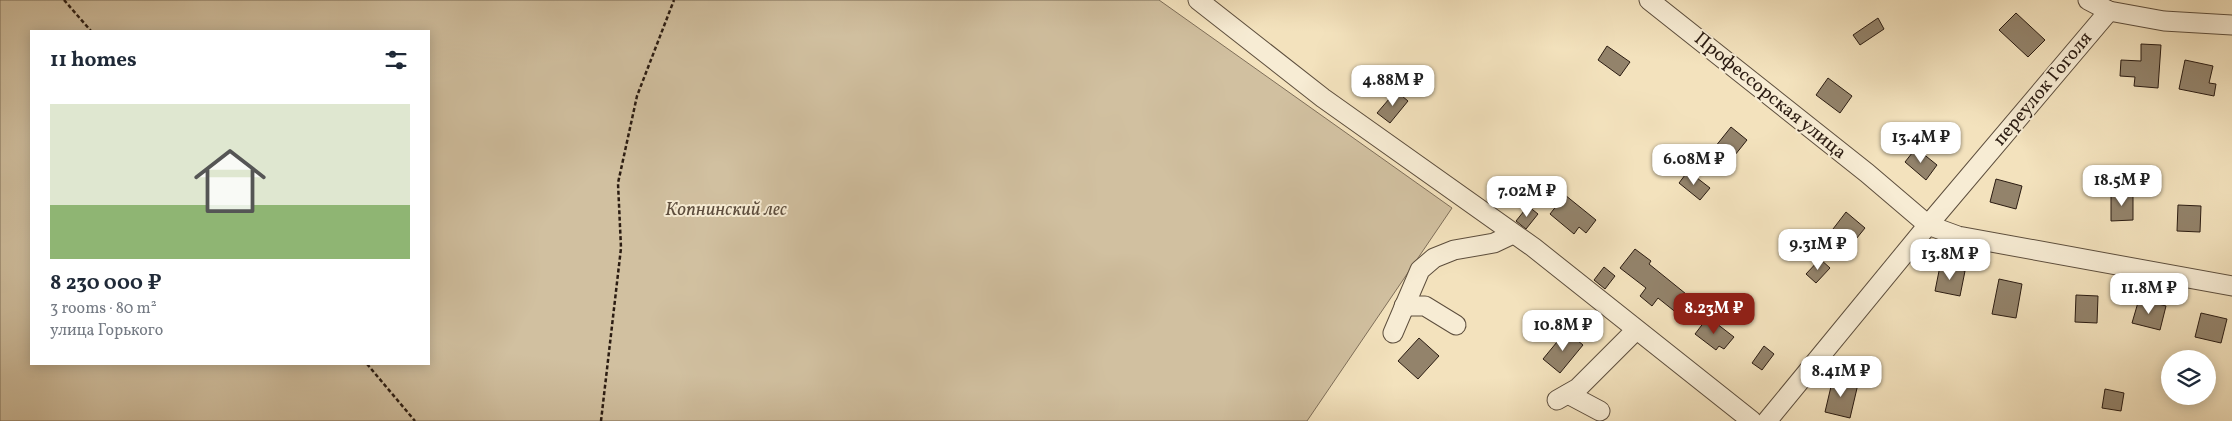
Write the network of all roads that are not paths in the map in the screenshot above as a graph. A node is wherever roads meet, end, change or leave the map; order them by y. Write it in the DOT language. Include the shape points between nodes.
graph roads {
  1 [pos="1198,0"];
  2 [pos="1649,0"];
  3 [pos="2088,0"];
  4 [pos="2109,11"];
  5 [pos="2232,25"];
  6 [pos="1928,225"];
  7 [pos="1514,234"];
  8 [pos="2232,286"];
  9 [pos="1404,306"];
  10 [pos="1456,325"];
  11 [pos="1636,330"];
  12 [pos="1392,333"];
  13 [pos="1600,410"];
  14 [pos="1752,421"];
  15 [pos="1767,421"];
  1 -- 7 [label="street" via="1323,98"];
  2 -- 6 [label="street, Профессорская улица"];
  3 -- 4 [label="street"];
  4 -- 5 [label="street" via="2164,20"];
  4 -- 6 [label="street, переулок Гоголя"];
  6 -- 8 [label="street, Профессорская улица" via="1958,236"];
  6 -- 15 [label="street, переулок Гоголя"];
  7 -- 9 [label="street" via="1494,243 1454,250 1434,258 1420,270"];
  7 -- 11 [label="street"];
  9 -- 10 [label="street" via="1425,306"];
  9 -- 12 [label="street"];
  11 -- 13 [label="street" via="1578,388 1562,397"];
  11 -- 14 [label="street"];
}
